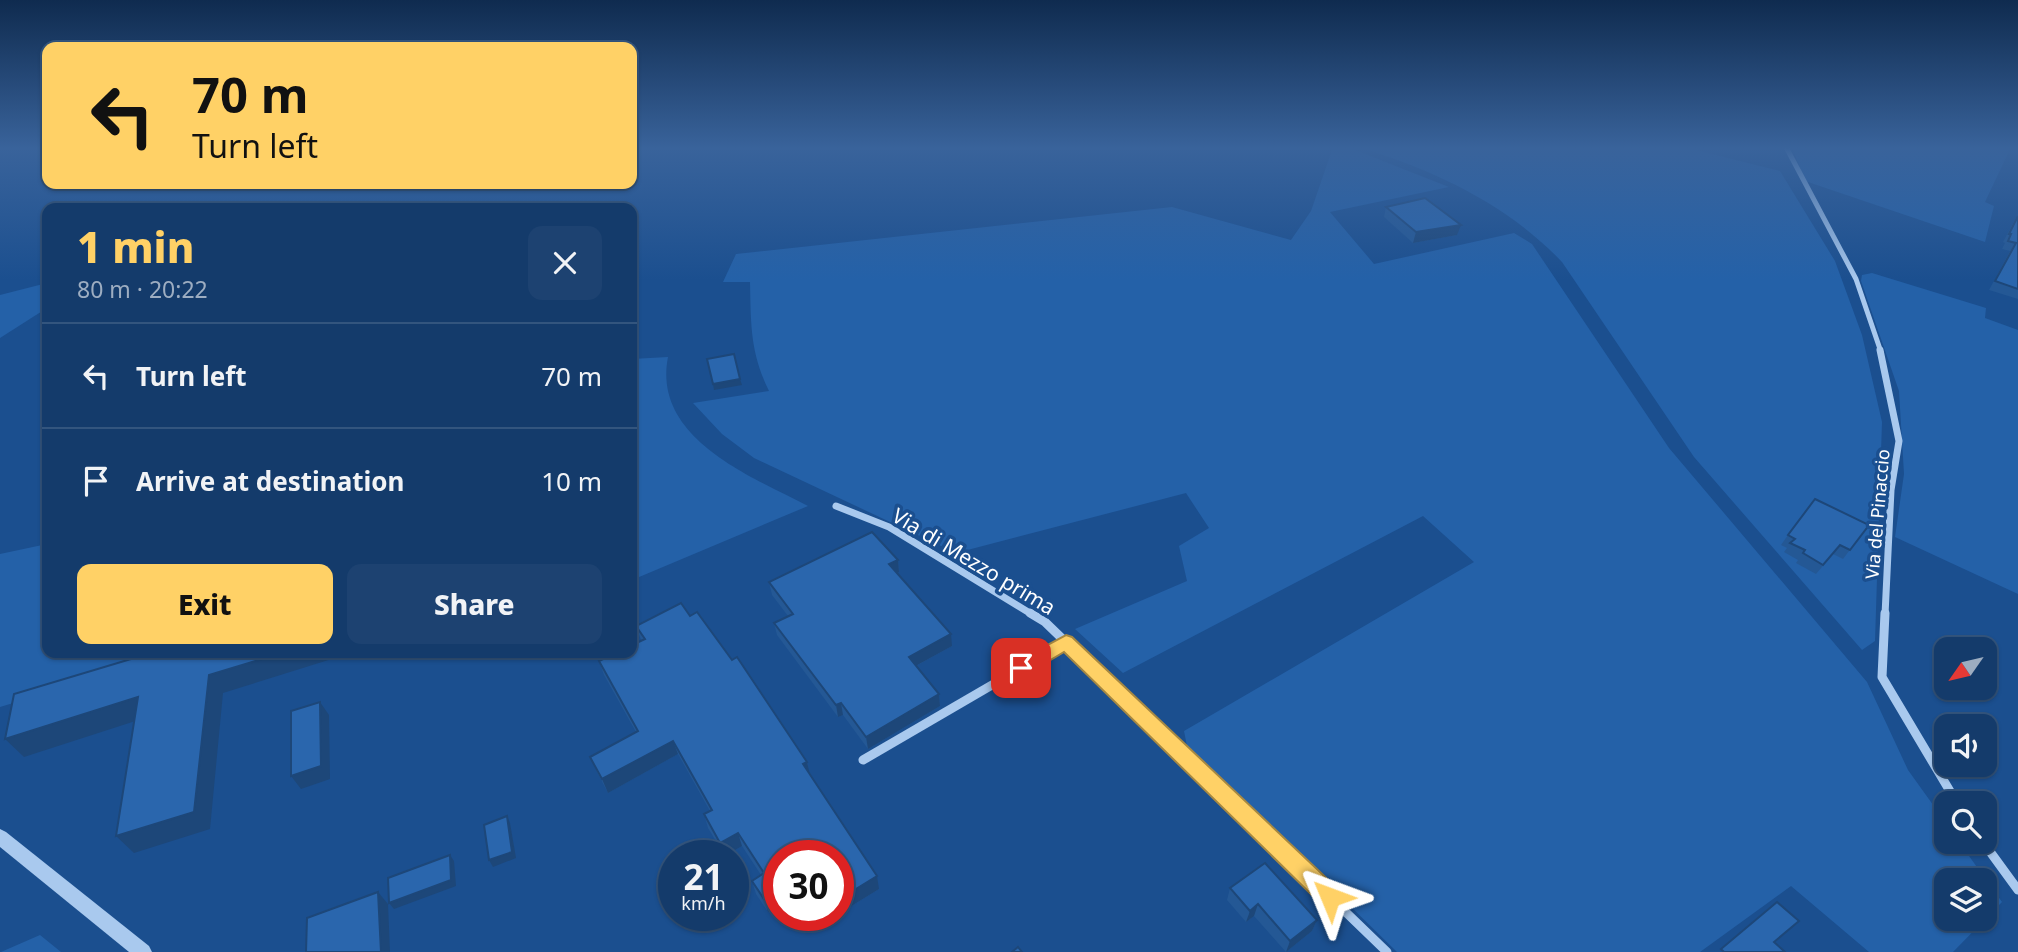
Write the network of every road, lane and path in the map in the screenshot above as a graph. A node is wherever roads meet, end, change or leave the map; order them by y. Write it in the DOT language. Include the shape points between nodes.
graph roads {
  1 [pos="1810,191"];
  2 [pos="836,506"];
  3 [pos="1066,642"];
  4 [pos="863,760"];
  5 [pos="1950,791"];
  6 [pos="0,837"];
  7 [pos="1992,854"];
  8 [pos="2018,890"];
  9 [pos="143,952"];
  10 [pos="1387,952"];
  1 -- 5 [label="street, Via del Pinaccio" via="1856,279 1878,338 1899,441 1891,490 1882,677"];
  2 -- 3 [label="street, Via di Mezzo prima" via="889,527 1045,622"];
  3 -- 4 [label="street"];
  3 -- 10 [label="street, Via di Mezzo prima"];
  6 -- 9 [label="street"];
  7 -- 8 [label="street"];
}
